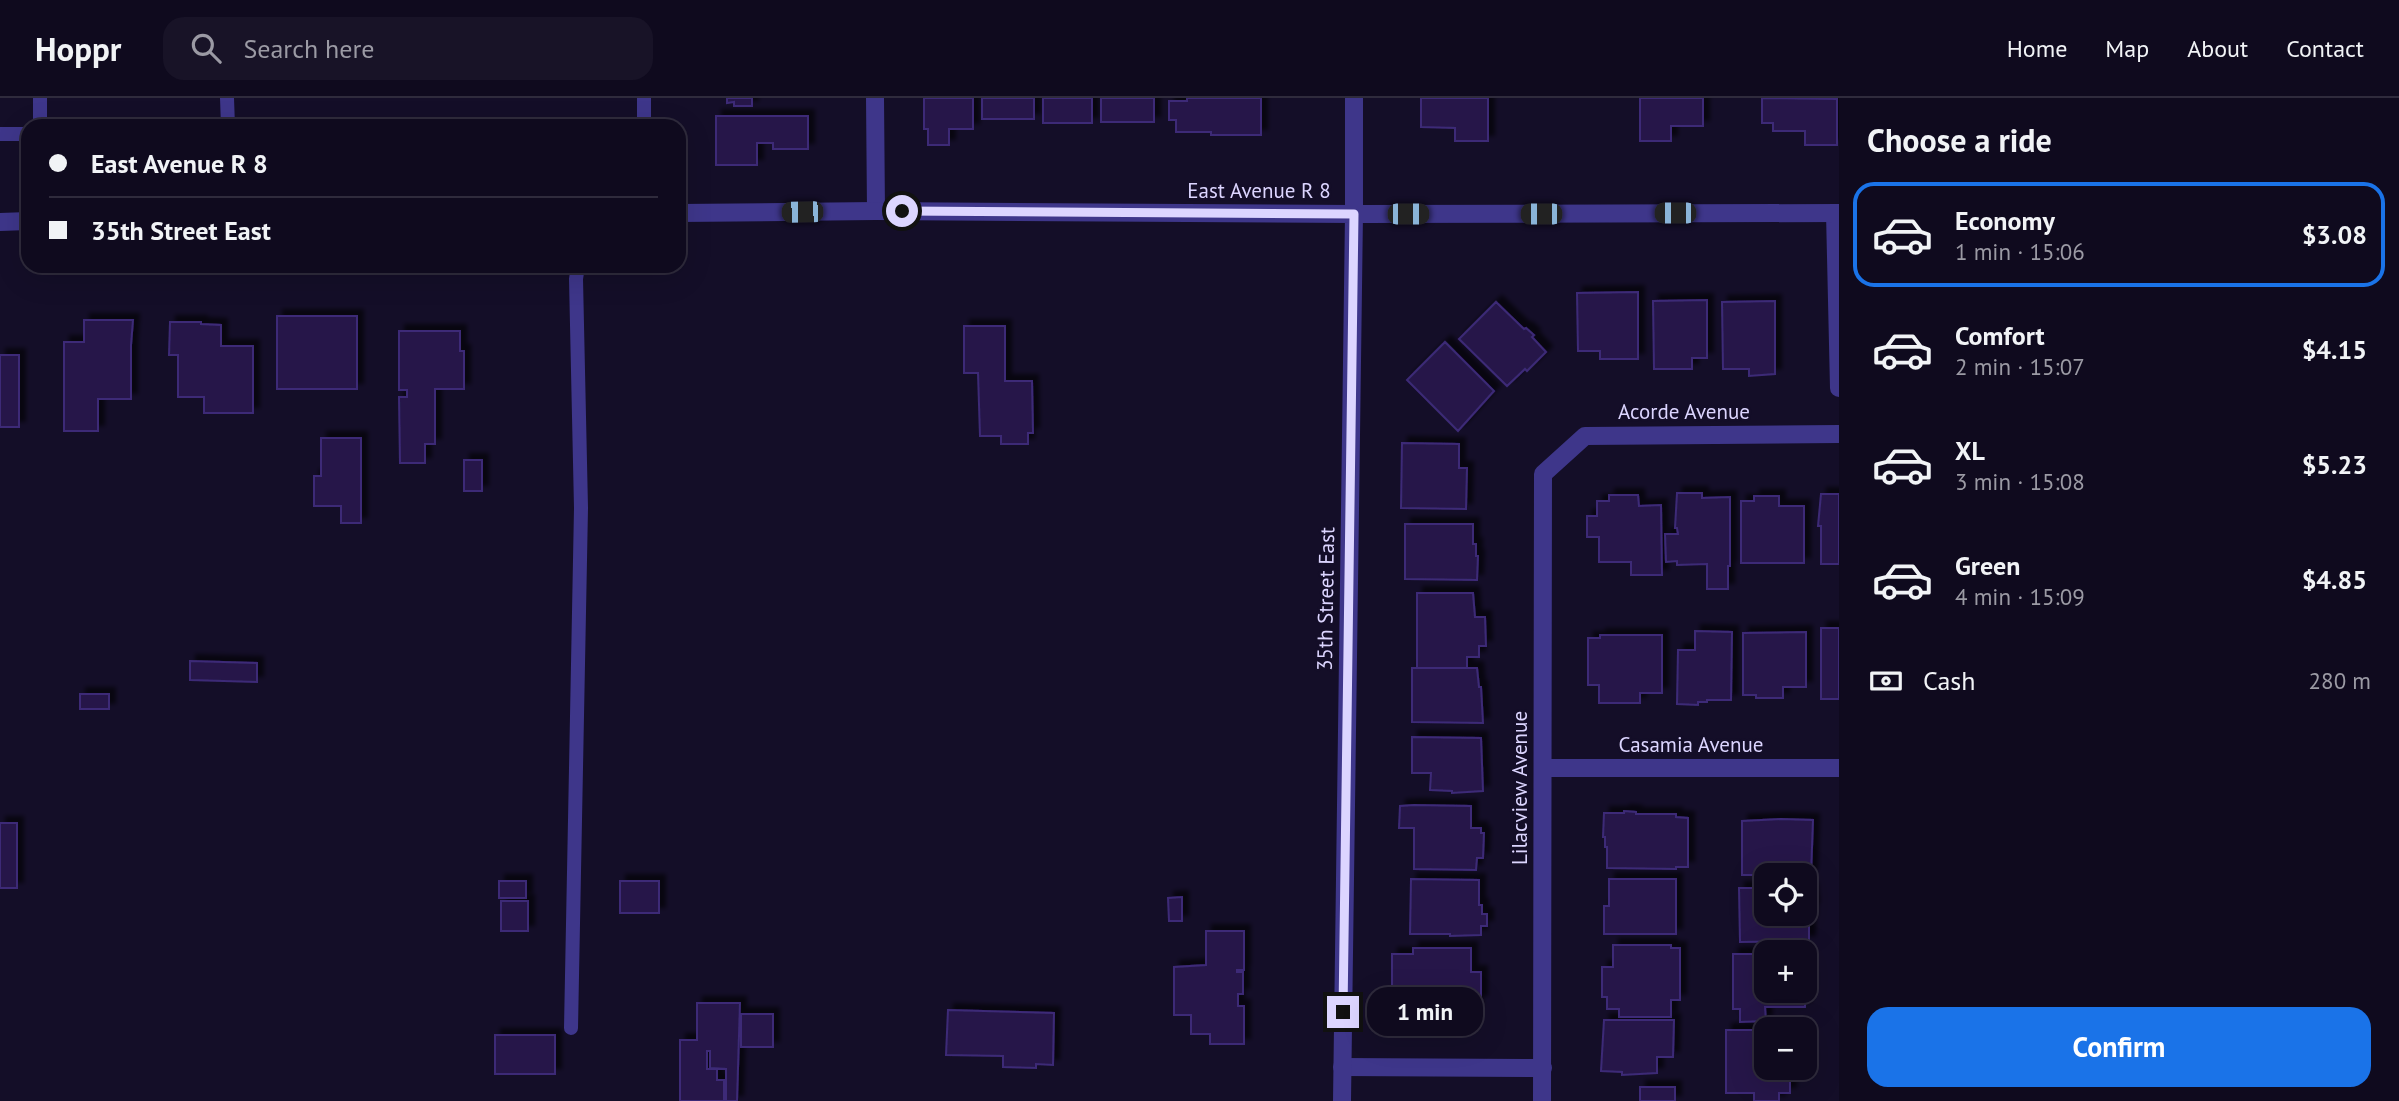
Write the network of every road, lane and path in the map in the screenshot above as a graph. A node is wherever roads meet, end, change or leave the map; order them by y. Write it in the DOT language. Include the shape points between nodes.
graph roads {
  1 [pos="40,98"];
  2 [pos="227,98"];
  3 [pos="644,98"];
  4 [pos="875,98"];
  5 [pos="1354,98"];
  6 [pos="40,119"];
  7 [pos="228,119"];
  8 [pos="644,119"];
  9 [pos="0,134"];
  10 [pos="21,134"];
  11 [pos="876,211"];
  12 [pos="686,213"];
  13 [pos="1837,213"];
  14 [pos="1354,214"];
  15 [pos="21,221"];
  16 [pos="0,222"];
  17 [pos="577,273"];
  18 [pos="1839,388"];
  19 [pos="1839,434"];
  20 [pos="1543,474"];
  21 [pos="1543,768"];
  22 [pos="1839,768"];
  23 [pos="571,1028"];
  24 [pos="1342,1067"];
  25 [pos="1543,1068"];
  26 [pos="1342,1101"];
  27 [pos="1542,1101"];
  1 -- 6 [label="lane"];
  2 -- 7 [label="lane"];
  3 -- 8 [label="lane"];
  4 -- 11 [label="street"];
  5 -- 14 [label="street, 35th Street East"];
  9 -- 10 [label="lane"];
  11 -- 12 [label="street, East Avenue R 8"];
  11 -- 14 [label="street, East Avenue R 8"];
  13 -- 14 [label="street, East Avenue R 8"];
  13 -- 18 [label="street"];
  14 -- 24 [label="street, 35th Street East"];
  15 -- 16 [label="street"];
  17 -- 23 [label="lane" via="581,508"];
  19 -- 20 [label="street, Acorde Avenue" via="1586,436"];
  20 -- 21 [label="street, Lilacview Avenue"];
  21 -- 22 [label="street, Casamia Avenue"];
  21 -- 25 [label="street, Lilacview Avenue"];
  24 -- 25 [label="street"];
  24 -- 26 [label="street, 35th Street East"];
  25 -- 27 [label="street, Lilacview Avenue"];
}
